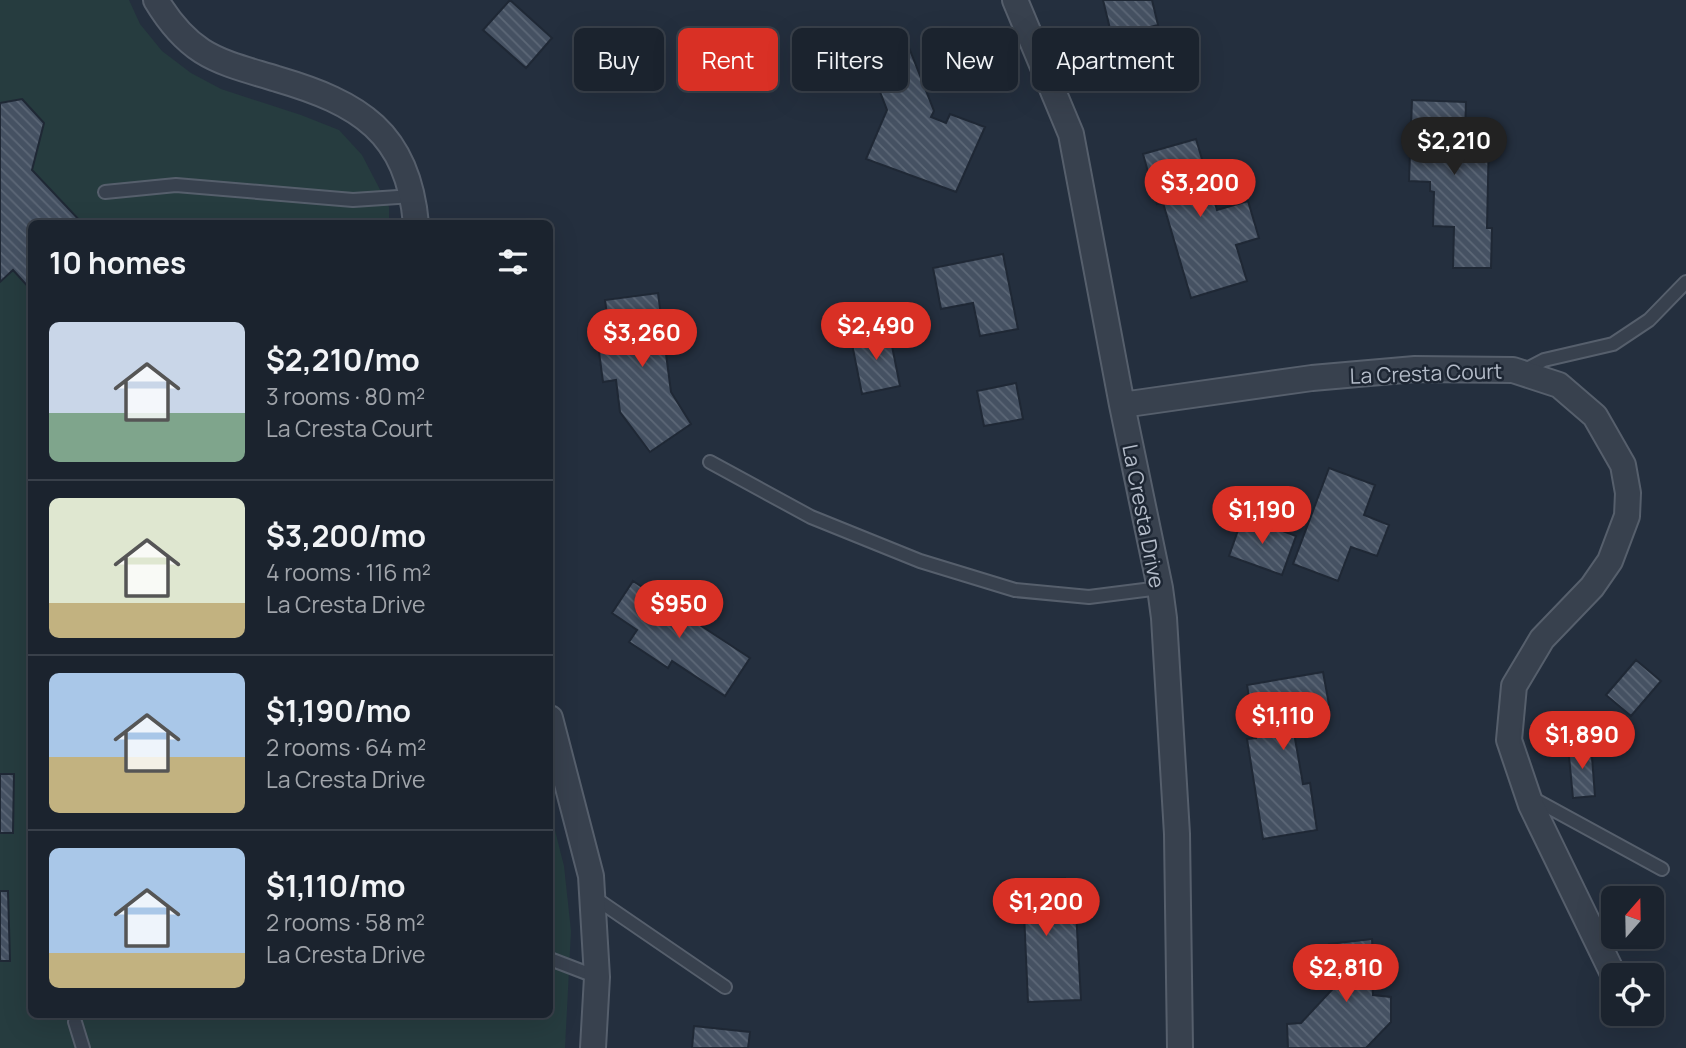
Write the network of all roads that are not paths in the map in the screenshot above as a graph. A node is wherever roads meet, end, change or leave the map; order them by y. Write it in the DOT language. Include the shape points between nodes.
graph roads {
  1 [pos="156,0"];
  2 [pos="1014,0"];
  3 [pos="105,192"];
  4 [pos="413,196"];
  5 [pos="416,220"];
  6 [pos="1686,282"];
  7 [pos="1521,372"];
  8 [pos="1122,405"];
  9 [pos="710,462"];
  10 [pos="1160,588"];
  11 [pos="553,730"];
  12 [pos="1529,796"];
  13 [pos="1662,869"];
  14 [pos="592,896"];
  15 [pos="553,960"];
  16 [pos="1608,963"];
  17 [pos="597,977"];
  18 [pos="725,987"];
  19 [pos="75,1022"];
  20 [pos="83,1048"];
  21 [pos="593,1048"];
  22 [pos="1180,1048"];
  1 -- 4 [label="street" via="177,31 203,51 351,107 382,133 400,160"];
  2 -- 8 [label="street, La Cresta Drive" via="1072,134"];
  3 -- 4 [label="lane" via="176,185 353,200"];
  4 -- 5 [label="street"];
  6 -- 7 [label="lane" via="1649,320 1613,344 1544,360"];
  7 -- 8 [label="street, La Cresta Court" via="1427,369 1312,378"];
  7 -- 12 [label="street, La Cresta Court" via="1559,385 1595,416 1623,465 1628,493 1627,516 1610,561 1592,587 1542,639 1514,686 1509,740"];
  8 -- 10 [label="street, La Cresta Drive"];
  9 -- 10 [label="lane" via="811,517 920,561 1016,590 1089,597"];
  10 -- 22 [label="street, La Cresta Drive" via="1177,834"];
  11 -- 14 [label="street" via="591,876"];
  12 -- 13 [label="lane"];
  12 -- 16 [label="street, La Cresta Court"];
  14 -- 17 [label="street"];
  14 -- 18 [label="lane"];
  15 -- 17 [label="lane"];
  17 -- 21 [label="street"];
  19 -- 20 [label="lane"];
}
